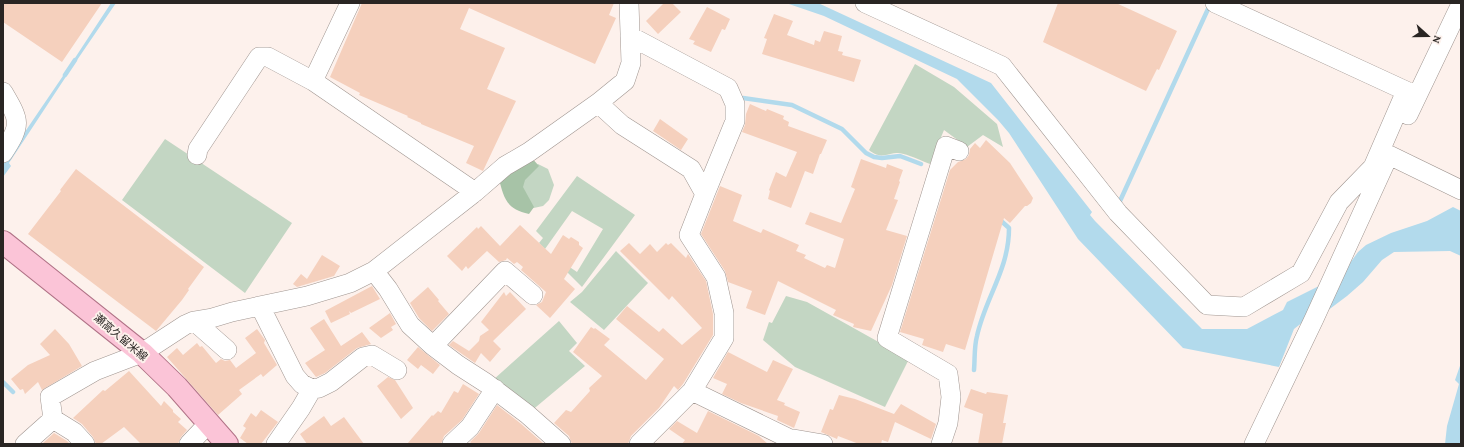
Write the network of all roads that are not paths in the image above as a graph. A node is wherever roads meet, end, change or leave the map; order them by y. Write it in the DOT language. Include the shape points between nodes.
graph roads {
  1 [pos="350,3"];
  2 [pos="629,3"];
  3 [pos="865,3"];
  4 [pos="1215,3"];
  5 [pos="1461,4"];
  6 [pos="630,36"];
  7 [pos="313,82"];
  8 [pos="3,92"];
  9 [pos="1411,93"];
  10 [pos="598,103"];
  11 [pos="959,151"];
  12 [pos="3,153"];
  13 [pos="197,155"];
  14 [pos="1389,155"];
  15 [pos="1461,190"];
  16 [pos="475,192"];
  17 [pos="705,194"];
  18 [pos="3,242"];
  19 [pos="374,271"];
  20 [pos="533,295"];
  21 [pos="262,306"];
  22 [pos="194,321"];
  23 [pos="433,346"];
  24 [pos="227,350"];
  25 [pos="142,353"];
  26 [pos="397,370"];
  27 [pos="312,389"];
  28 [pos="495,389"];
  29 [pos="692,391"];
  30 [pos="53,419"];
  31 [pos="208,424"];
  32 [pos="25,444"];
  33 [pos="85,444"];
  34 [pos="189,444"];
  35 [pos="227,444"];
  36 [pos="276,444"];
  37 [pos="452,444"];
  38 [pos="561,444"];
  39 [pos="639,444"];
  40 [pos="823,444"];
  41 [pos="941,444"];
  42 [pos="1254,444"];
  1 -- 7 [label="street"];
  2 -- 6 [label="street"];
  3 -- 9 [label="street" via="1002,66 1118,213 1207,305 1244,307 1302,273 1339,202 1373,167"];
  4 -- 9 [label="street"];
  5 -- 9 [label="street"];
  6 -- 10 [label="street" via="631,62 625,80"];
  6 -- 17 [label="street" via="728,88 735,104 735,121"];
  7 -- 13 [label="street" via="268,57 259,57 198,149"];
  7 -- 16 [label="street"];
  8 -- 12 [label="street" via="14,112 17,125 15,135"];
  9 -- 14 [label="street"];
  10 -- 16 [label="street" via="505,166"];
  10 -- 17 [label="street" via="622,125 691,169"];
  11 -- 41 [label="street" via="946,146 887,338 948,374 948,423"];
  14 -- 15 [label="street"];
  14 -- 42 [label="street"];
  16 -- 19 [label="street"];
  17 -- 29 [label="street" via="689,235 716,277 724,313 724,338"];
  18 -- 25 [label="main road, 瀬高久留米線"];
  19 -- 21 [label="street" via="350,283"];
  19 -- 23 [label="street" via="410,325"];
  20 -- 23 [label="street" via="505,271"];
  21 -- 22 [label="street"];
  21 -- 27 [label="street" via="295,376 302,384"];
  22 -- 24 [label="street"];
  22 -- 25 [label="street"];
  23 -- 28 [label="street"];
  25 -- 30 [label="street" via="95,371 50,397"];
  25 -- 31 [label="main road, 瀬高久留米線" via="177,387"];
  26 -- 27 [label="street" via="372,355 363,357 331,382"];
  27 -- 36 [label="street"];
  28 -- 37 [label="street" via="470,427"];
  28 -- 38 [label="street"];
  29 -- 39 [label="street"];
  29 -- 40 [label="street" via="788,438"];
  30 -- 32 [label="street"];
  30 -- 33 [label="street" via="74,432"];
  31 -- 34 [label="street"];
  31 -- 35 [label="main road, 瀬高久留米線"];
}
